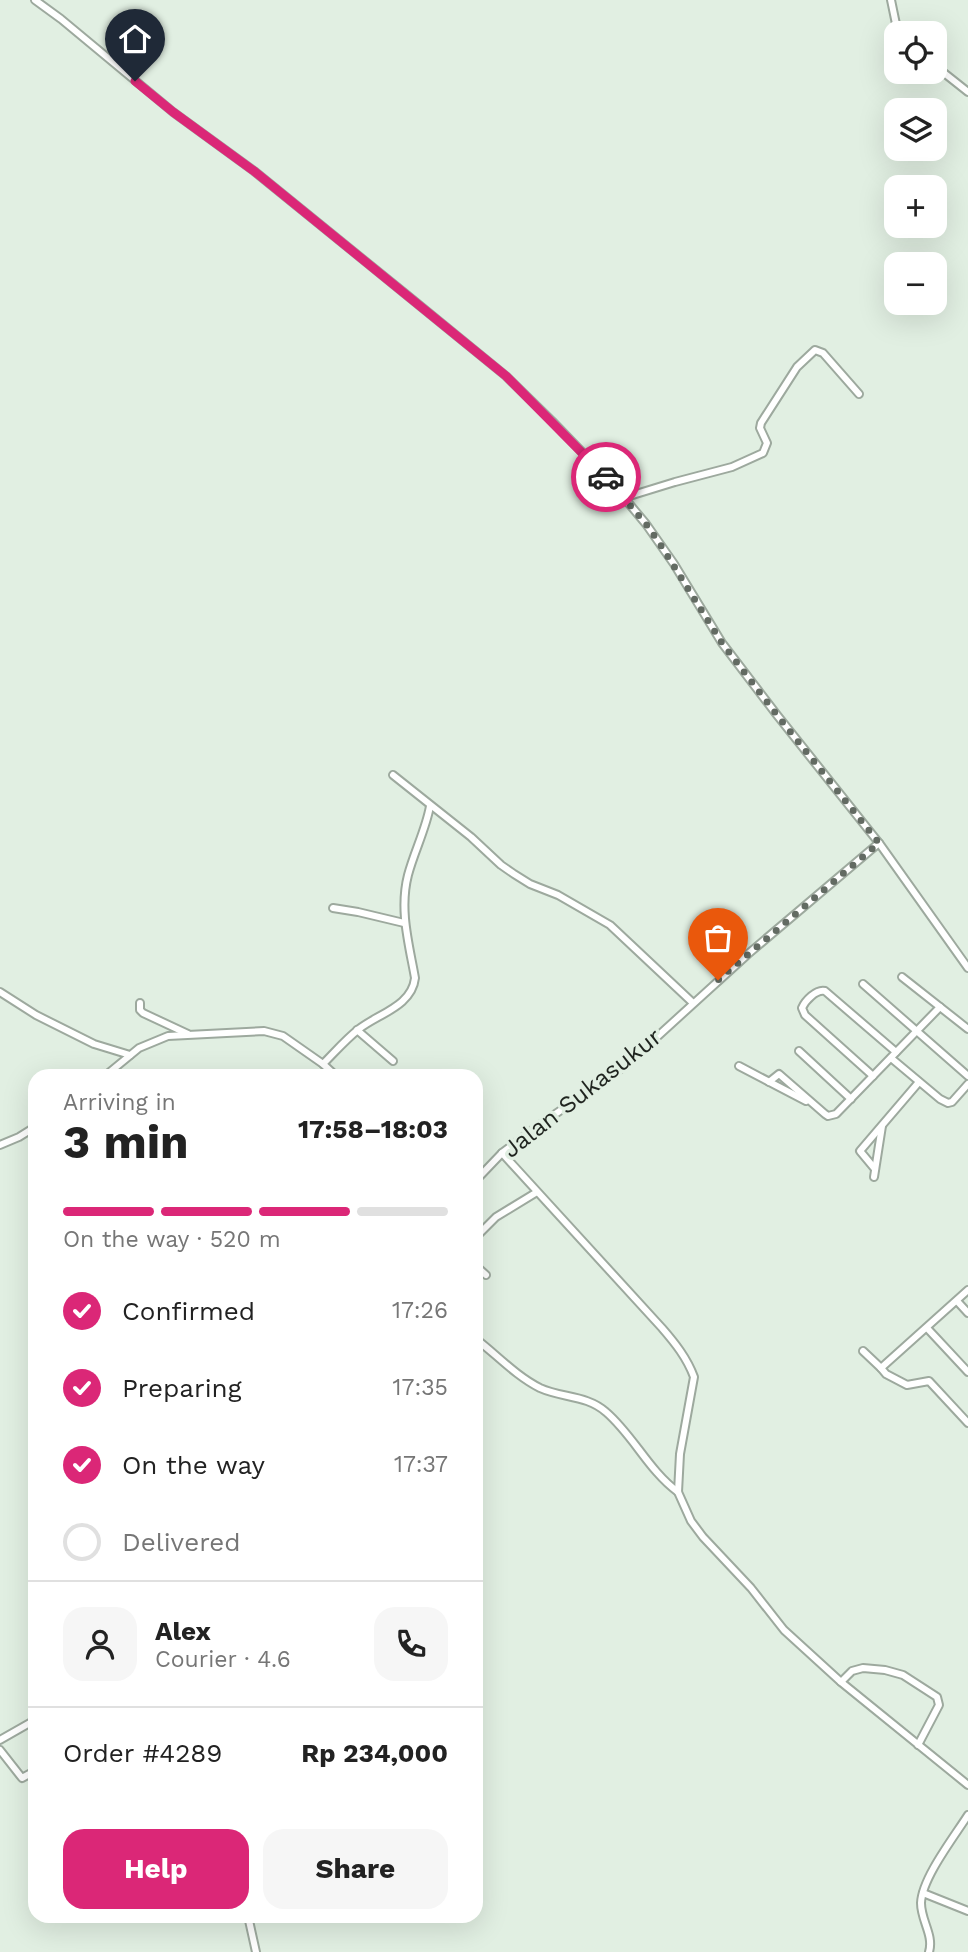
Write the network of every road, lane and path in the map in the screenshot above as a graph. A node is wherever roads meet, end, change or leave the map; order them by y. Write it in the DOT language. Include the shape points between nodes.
graph roads {
  1 [pos="35,0"];
  2 [pos="891,0"];
  3 [pos="895,21"];
  4 [pos="947,75"];
  5 [pos="968,92"];
  6 [pos="859,394"];
  7 [pos="623,498"];
  8 [pos="393,775"];
  9 [pos="430,806"];
  10 [pos="879,843"];
  11 [pos="333,908"];
  12 [pos="404,923"];
  13 [pos="968,968"];
  14 [pos="902,977"];
  15 [pos="863,984"];
  16 [pos="0,992"];
  17 [pos="140,1003"];
  18 [pos="693,1003"];
  19 [pos="940,1007"];
  20 [pos="968,1029"];
  21 [pos="357,1030"];
  22 [pos="915,1031"];
  23 [pos="190,1035"];
  24 [pos="799,1051"];
  25 [pos="130,1055"];
  26 [pos="893,1055"];
  27 [pos="393,1061"];
  28 [pos="323,1064"];
  29 [pos="739,1066"];
  30 [pos="116,1069"];
  31 [pos="328,1069"];
  32 [pos="873,1076"];
  33 [pos="968,1076"];
  34 [pos="769,1082"];
  35 [pos="919,1082"];
  36 [pos="968,1084"];
  37 [pos="851,1099"];
  38 [pos="816,1106"];
  39 [pos="882,1124"];
  40 [pos="28,1131"];
  41 [pos="0,1145"];
  42 [pos="502,1153"];
  43 [pos="483,1173"];
  44 [pos="537,1192"];
  45 [pos="483,1230"];
  46 [pos="483,1272"];
  47 [pos="486,1275"];
  48 [pos="968,1290"];
  49 [pos="957,1301"];
  50 [pos="968,1313"];
  51 [pos="927,1328"];
  52 [pos="483,1345"];
  53 [pos="863,1351"];
  54 [pos="881,1368"];
  55 [pos="968,1372"];
  56 [pos="968,1423"];
  57 [pos="678,1492"];
  58 [pos="841,1682"];
  59 [pos="28,1724"];
  60 [pos="0,1740"];
  61 [pos="918,1745"];
  62 [pos="0,1750"];
  63 [pos="28,1775"];
  64 [pos="968,1785"];
  65 [pos="968,1815"];
  66 [pos="923,1893"];
  67 [pos="968,1911"];
  68 [pos="250,1923"];
  69 [pos="256,1952"];
  70 [pos="929,1952"];
  1 -- 7 [label="street" via="506,376"];
  2 -- 3 [label="street"];
  4 -- 5 [label="street"];
  6 -- 7 [label="street" via="823,353 815,350 797,367 761,423 767,443 764,453 732,467"];
  7 -- 10 [label="street" via="674,564 722,643"];
  8 -- 9 [label="street"];
  9 -- 12 [label="street" via="408,876"];
  9 -- 18 [label="street" via="514,874 610,925"];
  10 -- 13 [label="street"];
  10 -- 18 [label="street, Jalan Sukasukur"];
  11 -- 12 [label="street"];
  12 -- 21 [label="street" via="414,987 398,1004"];
  14 -- 19 [label="street"];
  15 -- 22 [label="street"];
  16 -- 25 [label="street" via="94,1044"];
  17 -- 23 [label="street" via="143,1013"];
  18 -- 42 [label="street, Jalan Sukasukur" via="625,1066"];
  19 -- 20 [label="street"];
  19 -- 22 [label="street"];
  21 -- 27 [label="street"];
  21 -- 28 [label="street"];
  22 -- 26 [label="street"];
  22 -- 33 [label="street"];
  23 -- 25 [label="street" via="168,1036"];
  23 -- 28 [label="street" via="275,1033"];
  24 -- 37 [label="street"];
  25 -- 30 [label="street"];
  26 -- 32 [label="street"];
  26 -- 32 [label="street" via="825,991 803,1005 805,1015"];
  26 -- 35 [label="street"];
  28 -- 31 [label="street"];
  29 -- 34 [label="street"];
  32 -- 37 [label="street"];
  34 -- 38 [label="street"];
  34 -- 38 [label="street" via="779,1074"];
  35 -- 36 [label="street" via="948,1103"];
  35 -- 39 [label="street"];
  37 -- 38 [label="street" via="832,1115"];
  39 -- 39 [label="street" via="874,1173 860,1151"];
  40 -- 41 [label="street"];
  42 -- 43 [label="street, Jalan Sukasukur"];
  42 -- 44 [label="street"];
  44 -- 45 [label="street"];
  44 -- 57 [label="street" via="662,1328 690,1366 694,1377"];
  46 -- 47 [label="street"];
  48 -- 49 [label="street"];
  49 -- 50 [label="street"];
  49 -- 51 [label="street"];
  51 -- 54 [label="street"];
  51 -- 55 [label="street"];
  52 -- 57 [label="street" via="527,1381 589,1401 605,1411"];
  53 -- 54 [label="street"];
  54 -- 56 [label="street" via="907,1385 929,1381"];
  57 -- 58 [label="street" via="703,1537 784,1630"];
  58 -- 61 [label="street"];
  58 -- 61 [label="street" via="852,1671 885,1670 937,1697 939,1705"];
  59 -- 60 [label="street"];
  61 -- 64 [label="street"];
  62 -- 63 [label="street" via="22,1778"];
  65 -- 66 [label="street"];
  66 -- 67 [label="street"];
  66 -- 70 [label="street"];
  68 -- 69 [label="street"];
}
